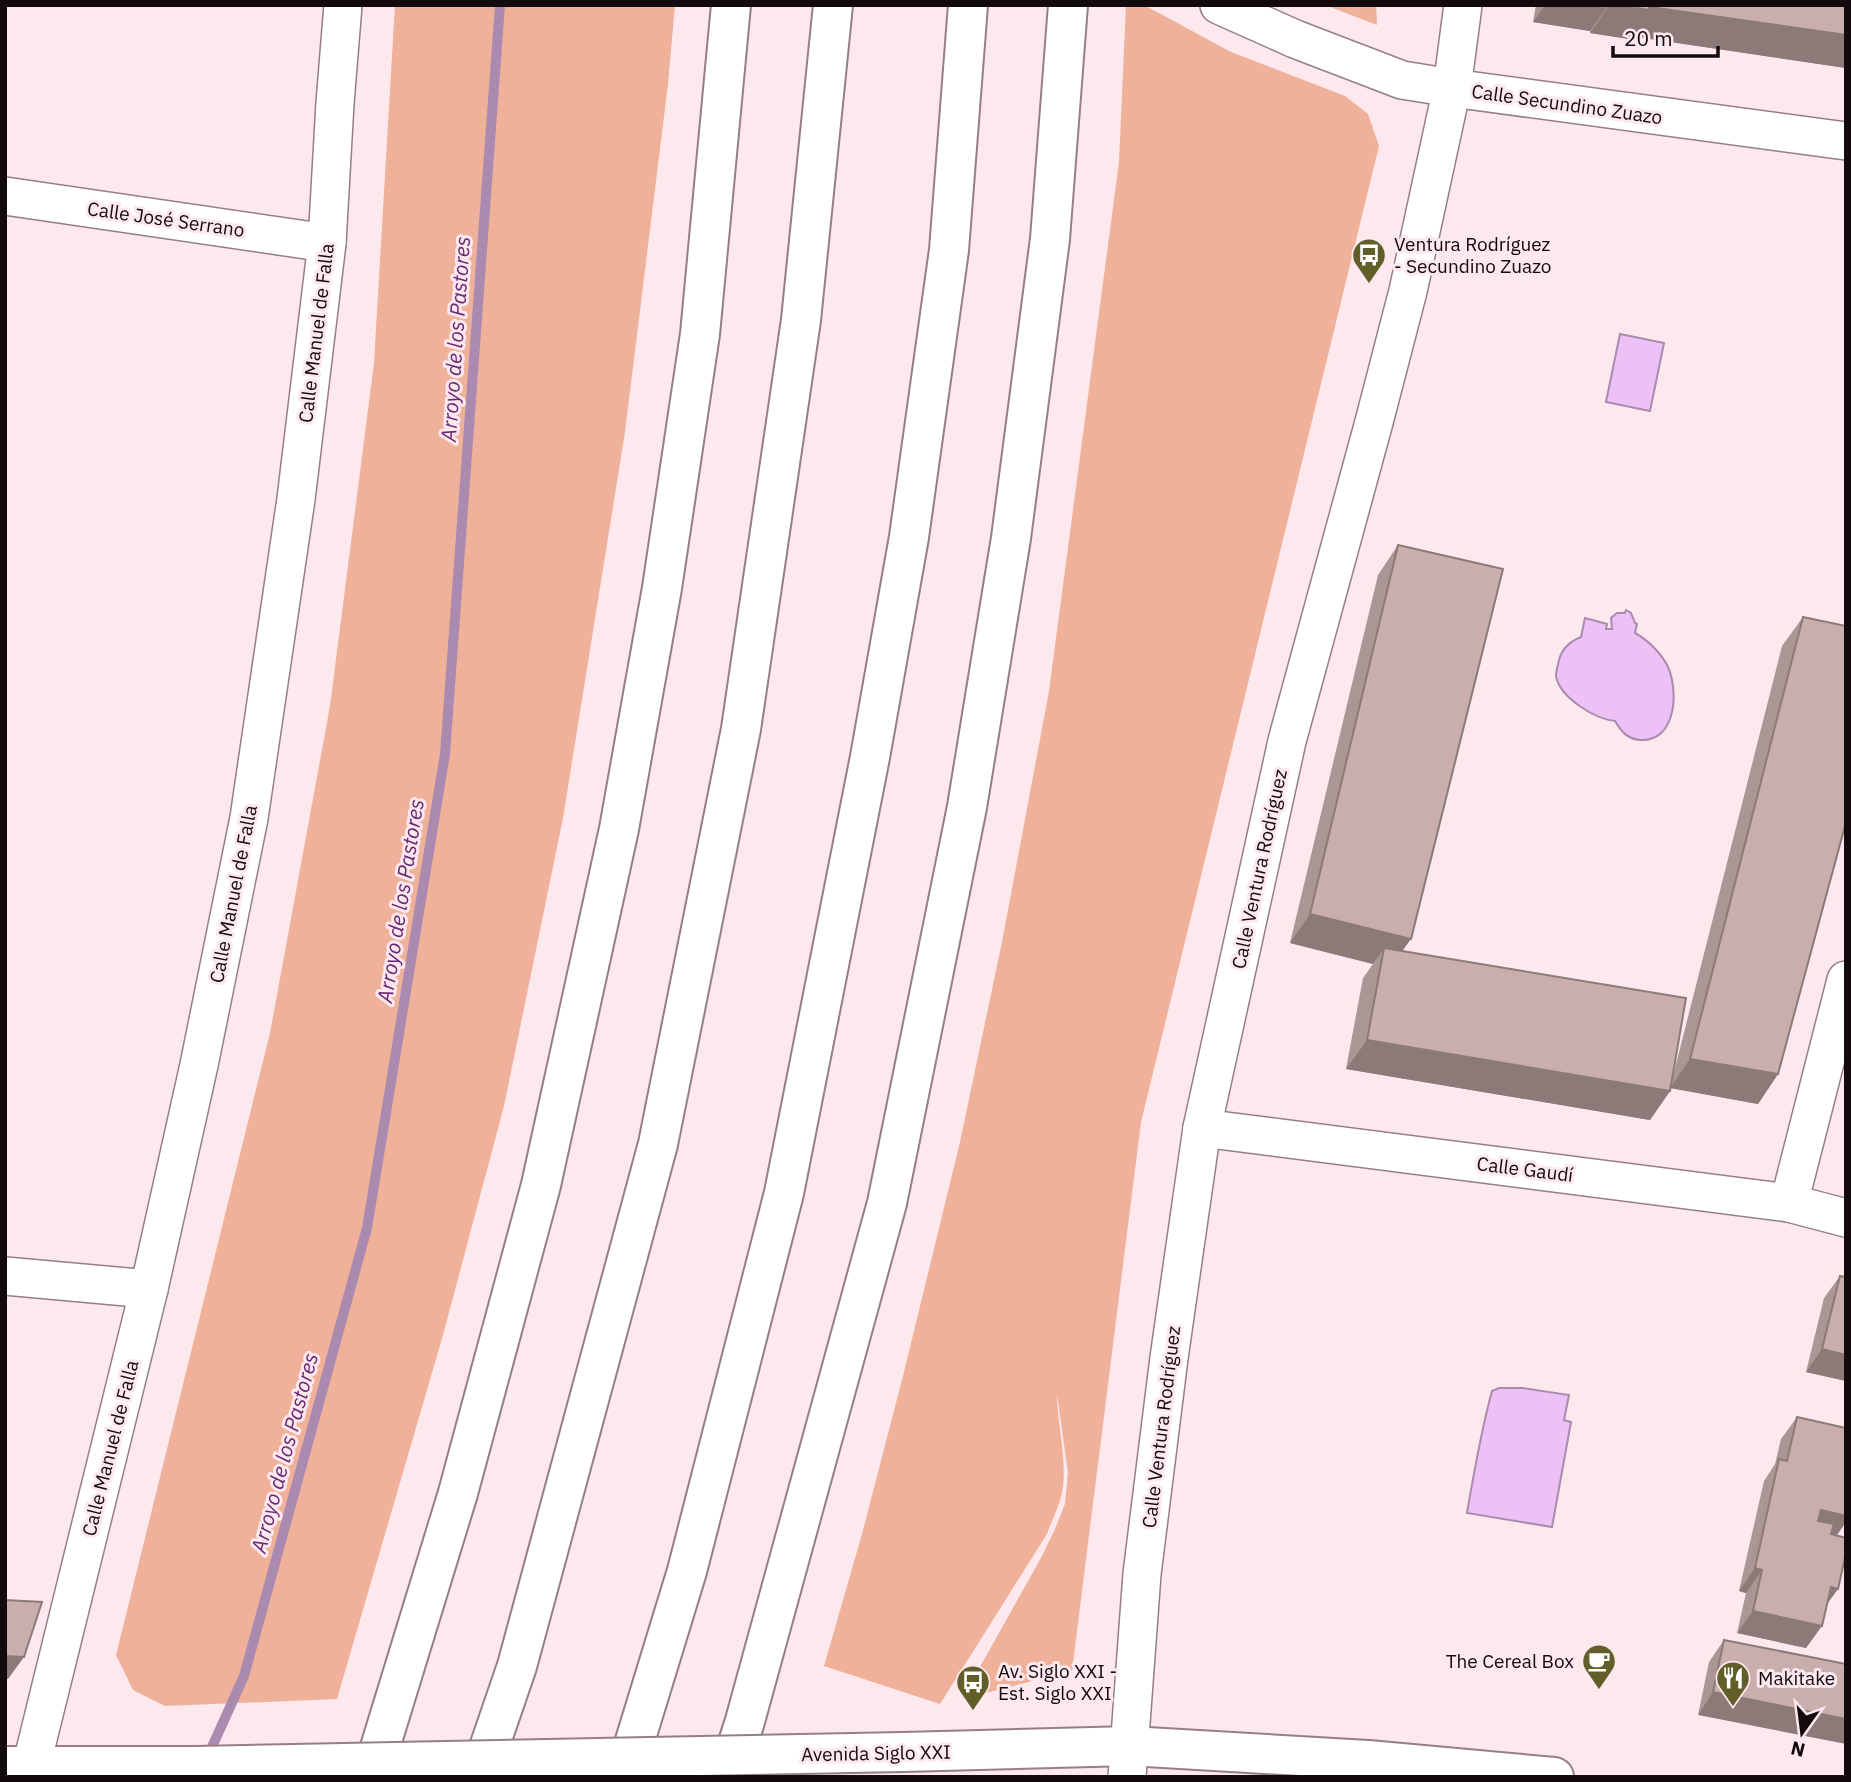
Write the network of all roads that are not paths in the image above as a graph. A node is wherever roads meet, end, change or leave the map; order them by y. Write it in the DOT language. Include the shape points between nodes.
graph roads {
  1 [pos="343,5"];
  2 [pos="731,5"];
  3 [pos="832,5"];
  4 [pos="968,5"];
  5 [pos="1068,5"];
  6 [pos="1219,5"];
  7 [pos="1463,5"];
  8 [pos="1452,88"];
  9 [pos="1846,141"];
  10 [pos="5,196"];
  11 [pos="327,243"];
  12 [pos="1846,980"];
  13 [pos="1202,1128"];
  14 [pos="1789,1203"];
  15 [pos="1846,1218"];
  16 [pos="5,1276"];
  17 [pos="149,1289"];
  18 [pos="1128,1762"];
  19 [pos="21,1770"];
  20 [pos="370,1777"];
  21 [pos="479,1777"];
  22 [pos="624,1777"];
  23 [pos="727,1777"];
  24 [pos="1555,1777"];
  1 -- 11 [label="street, Calle Manuel de Falla"];
  2 -- 20 [label="main road" via="700,334 662,588 619,829 541,1185 458,1493"];
  3 -- 21 [label="main road" via="802,320 738,743 658,1144 517,1666"];
  4 -- 22 [label="main road" via="949,250 909,537 865,785 784,1193 687,1571"];
  5 -- 23 [label="main road" via="1050,239 1011,538 965,820 887,1202"];
  6 -- 8 [label="street, Calle Secundino Zuazo" via="1402,80"];
  7 -- 8 [label="street, Calle Ventura Rodríguez"];
  8 -- 9 [label="street, Calle Secundino Zuazo"];
  8 -- 13 [label="street, Calle Ventura Rodríguez" via="1408,291 1287,741"];
  10 -- 11 [label="street, Calle José Serrano"];
  11 -- 17 [label="street, Calle Manuel de Falla" via="296,499 249,818"];
  12 -- 14 [label="street"];
  13 -- 14 [label="street, Calle Gaudí"];
  13 -- 18 [label="street, Calle Ventura Rodríguez" via="1142,1574"];
  14 -- 15 [label="street, Calle Gaudí"];
  16 -- 17 [label="street"];
  17 -- 19 [label="street, Calle Manuel de Falla"];
  18 -- 19 [label="main road, Avenida Siglo XXI, bridge" via="903,1752"];
  18 -- 24 [label="main road, Avenida Siglo XXI" via="1368,1760"];
}
